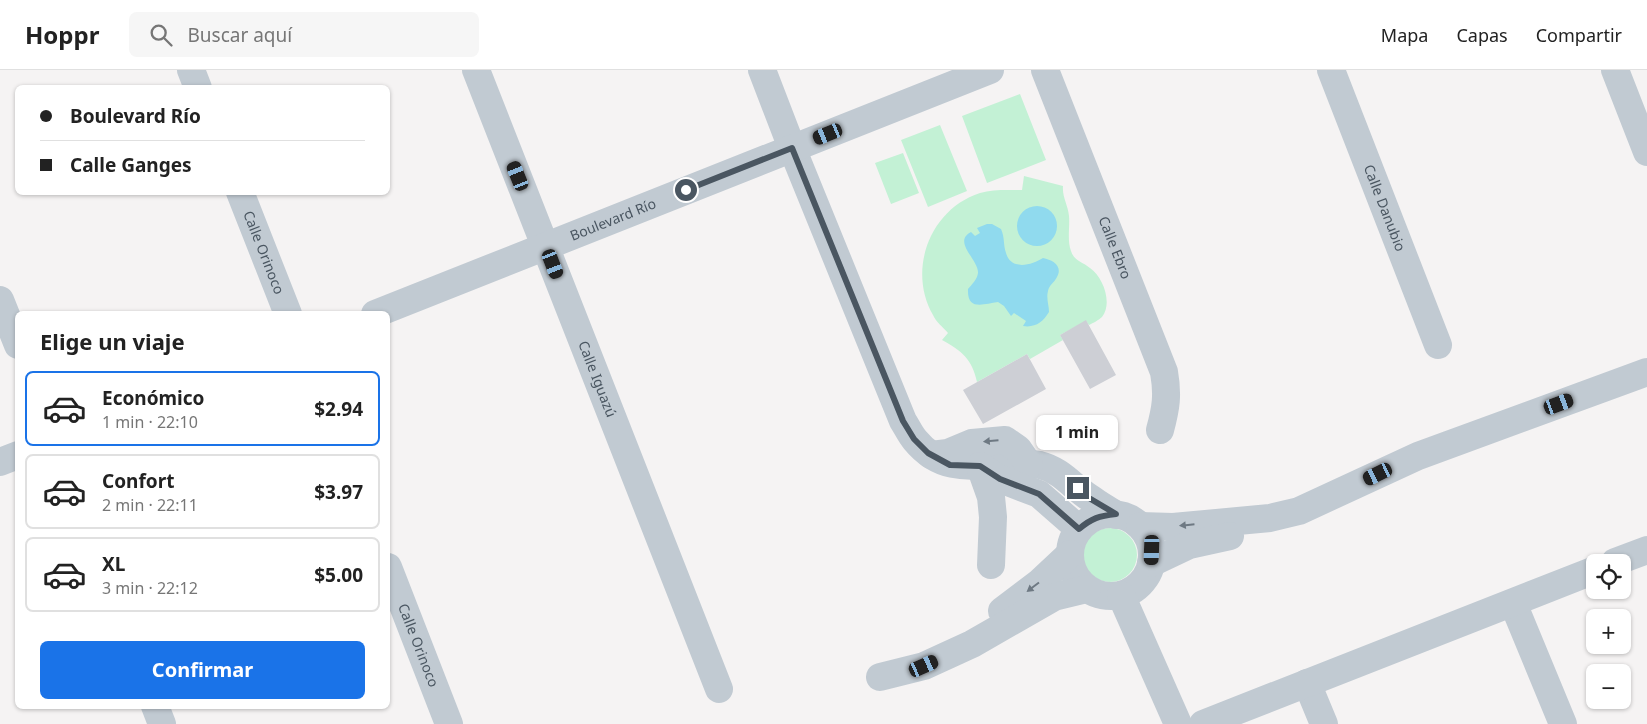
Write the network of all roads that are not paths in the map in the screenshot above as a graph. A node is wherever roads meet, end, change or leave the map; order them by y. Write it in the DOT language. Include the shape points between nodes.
graph roads {
  1 [pos="191,70"];
  2 [pos="476,70"];
  3 [pos="762,70"];
  4 [pos="990,70"];
  5 [pos="1045,70"];
  6 [pos="1331,70"];
  7 [pos="1615,70"];
  8 [pos="197,85"];
  9 [pos="792,148"];
  10 [pos="1647,152"];
  11 [pos="241,195"];
  12 [pos="546,246"];
  13 [pos="0,300"];
  14 [pos="287,311"];
  15 [pos="383,311"];
  16 [pos="15,337"];
  17 [pos="1438,345"];
  18 [pos="1647,372"];
  19 [pos="1160,430"];
  20 [pos="932,455"];
  21 [pos="15,456"];
  22 [pos="0,462"];
  23 [pos="1029,464"];
  24 [pos="980,466"];
  25 [pos="1116,514"];
  26 [pos="1270,518"];
  27 [pos="1140,526"];
  28 [pos="1074,542"];
  29 [pos="1647,550"];
  30 [pos="1631,556"];
  31 [pos="1151,564"];
  32 [pos="991,565"];
  33 [pos="390,572"];
  34 [pos="1586,574"];
  35 [pos="1087,589"];
  36 [pos="1121,594"];
  37 [pos="1513,603"];
  38 [pos="972,644"];
  39 [pos="880,677"];
  40 [pos="1307,683"];
  41 [pos="719,688"];
  42 [pos="156,709"];
  43 [pos="162,724"];
  44 [pos="449,724"];
  45 [pos="1178,724"];
  46 [pos="1203,724"];
  47 [pos="1324,724"];
  48 [pos="1563,724"];
  1 -- 8 [label="street"];
  2 -- 12 [label="street, Calle Iguazú"];
  3 -- 9 [label="street"];
  4 -- 9 [label="street, Boulevard Río"];
  5 -- 19 [label="street, Calle Ebro" via="1164,372 1166,404"];
  6 -- 17 [label="street, Calle Danubio"];
  7 -- 10 [label="street"];
  9 -- 12 [label="street, Boulevard Río"];
  9 -- 20 [label="street" via="903,421 914,439"];
  11 -- 14 [label="street, Calle Orinoco"];
  12 -- 15 [label="street, Boulevard Río"];
  12 -- 41 [label="street, Calle Iguazú"];
  13 -- 16 [label="street"];
  18 -- 26 [label="street" via="1418,456 1299,511"];
  23 -- 20 [label="street, one-way" via="1018,449 1005,440 972,443 958,450"];
  20 -- 24 [label="street" via="950,465"];
  21 -- 22 [label="street"];
  23 -- 24 [label="street"];
  23 -- 25 [label="street" via="1067,478 1089,498"];
  24 -- 28 [label="street" via="1000,479 1039,494"];
  24 -- 32 [label="street" via="992,497"];
  25 -- 27 [label="street"];
  25 -- 28 [label="street" via="1090,520"];
  26 -- 27 [label="street, one-way" via="1173,527"];
  26 -- 31 [label="street" via="1243,533 1189,545"];
  27 -- 31 [label="street" via="1152,550"];
  28 -- 35 [label="street" via="1071,567"];
  28 -- 38 [label="street, one-way" via="1038,583 987,624"];
  29 -- 30 [label="street"];
  31 -- 36 [label="street" via="1138,586"];
  33 -- 44 [label="street, Calle Orinoco"];
  34 -- 37 [label="street"];
  35 -- 36 [label="street" via="1099,595"];
  35 -- 38 [label="street" via="1054,597"];
  36 -- 45 [label="street"];
  37 -- 40 [label="street"];
  37 -- 48 [label="street"];
  38 -- 39 [label="street" via="924,666"];
  40 -- 46 [label="street"];
  40 -- 47 [label="street"];
  42 -- 43 [label="street"];
}
